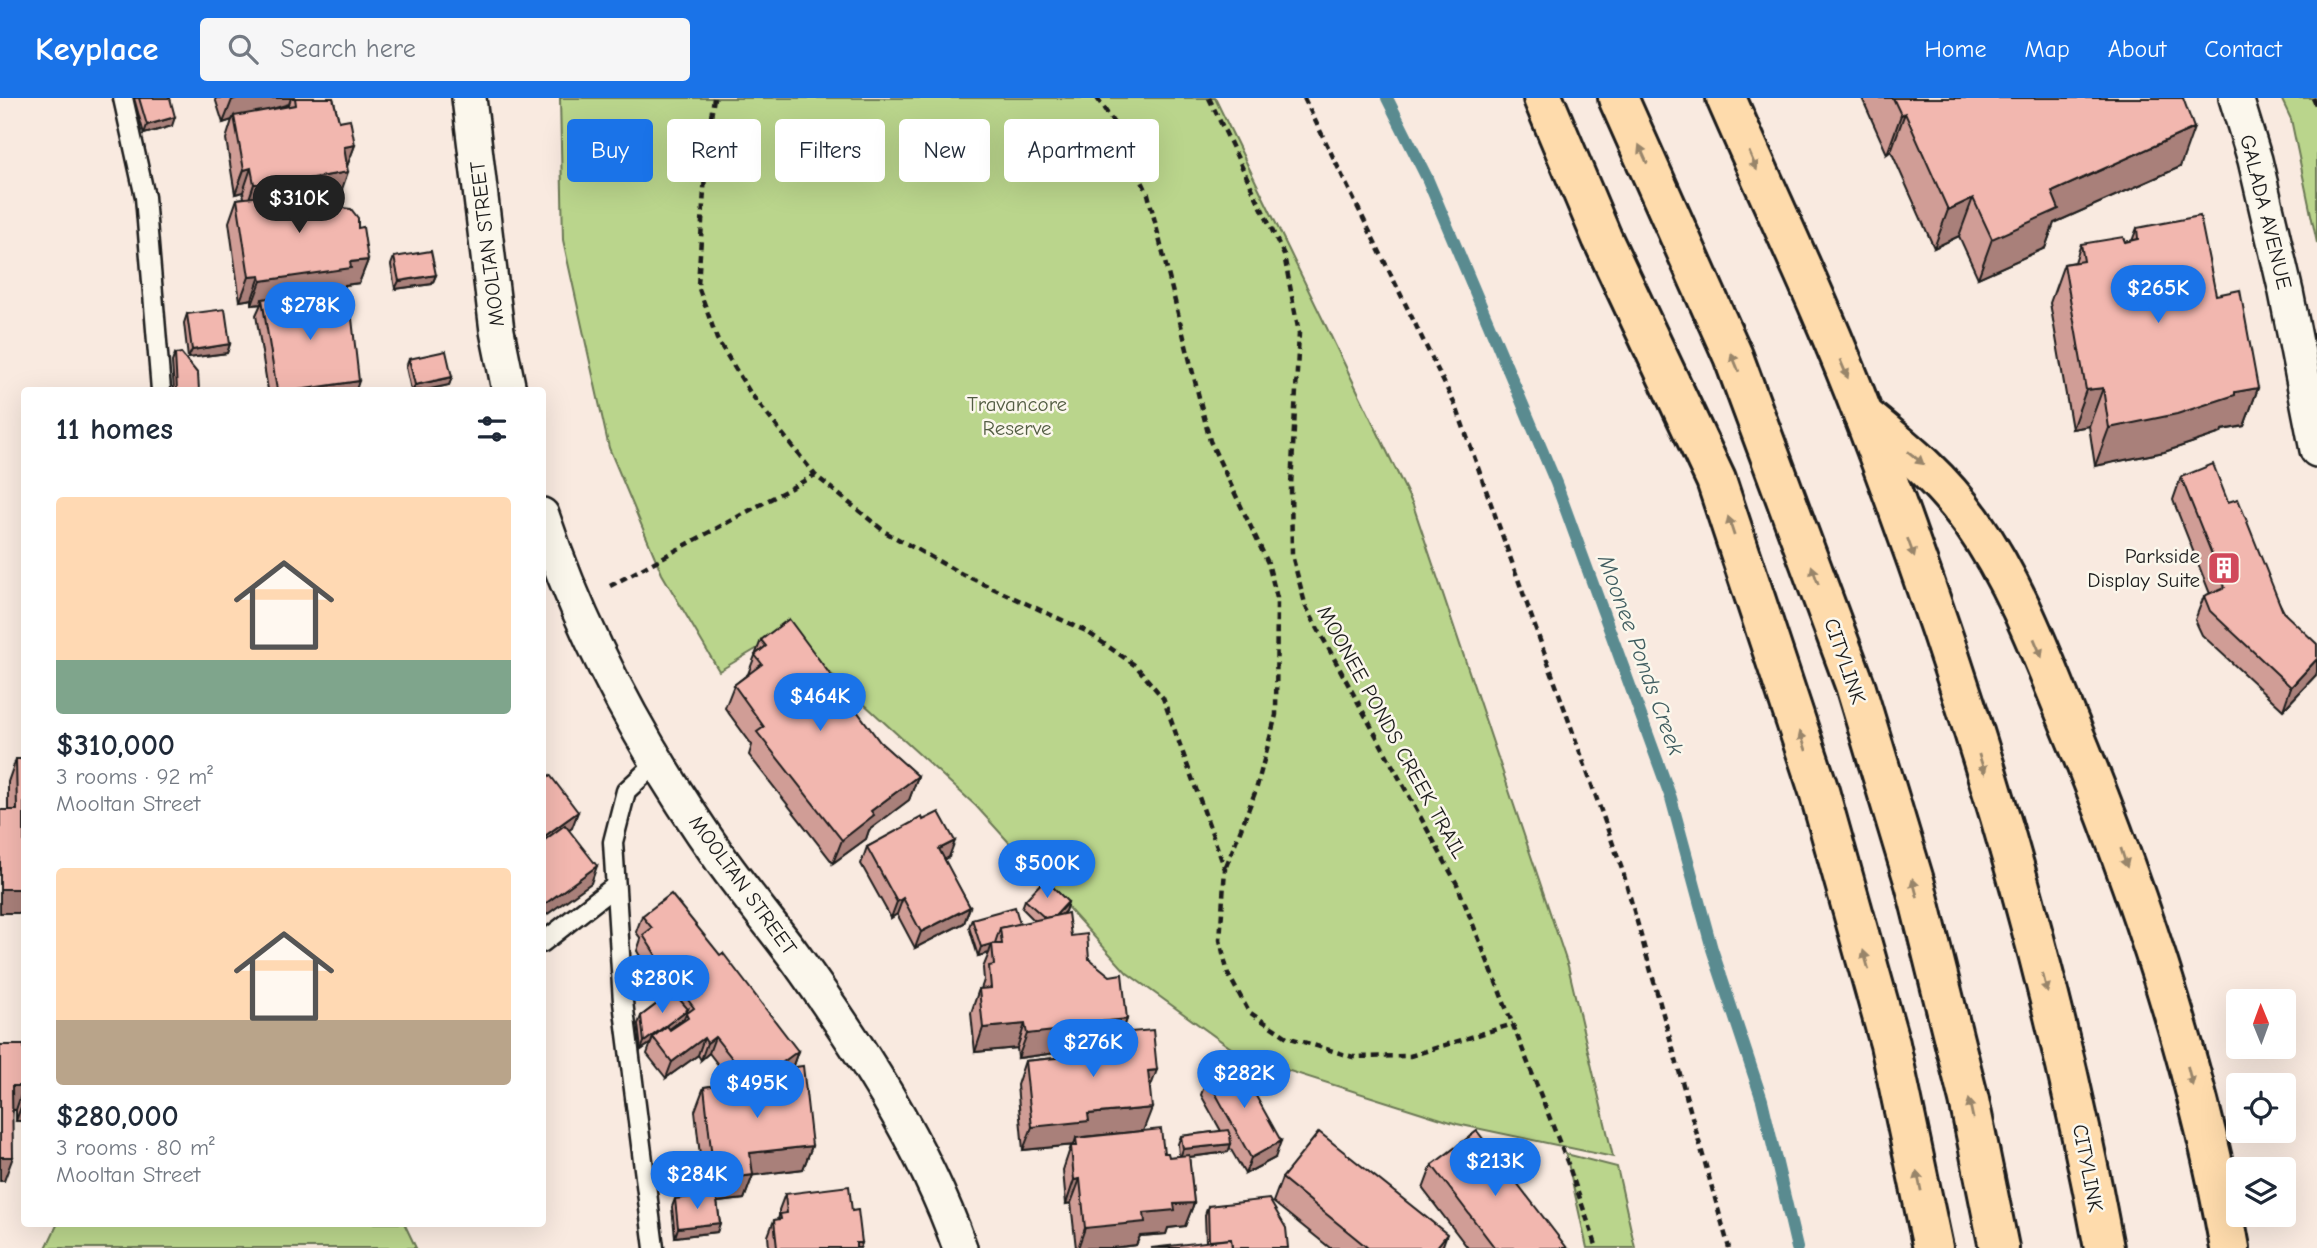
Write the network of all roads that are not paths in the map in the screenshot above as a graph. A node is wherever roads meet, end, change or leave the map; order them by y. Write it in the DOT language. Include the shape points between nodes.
graph roads {
  1 [pos="123,98"];
  2 [pos="469,98"];
  3 [pos="1543,98"];
  4 [pos="1618,98"];
  5 [pos="1726,98"];
  6 [pos="2235,98"];
  7 [pos="161,387"];
  8 [pos="508,387"];
  9 [pos="1863,415"];
  10 [pos="2317,450"];
  11 [pos="546,525"];
  12 [pos="657,762"];
  13 [pos="615,886"];
  14 [pos="546,940"];
  15 [pos="654,1248"];
  16 [pos="960,1248"];
  17 [pos="1933,1248"];
  18 [pos="1999,1248"];
  19 [pos="2104,1248"];
  20 [pos="2230,1248"];
  1 -- 7 [label="lane" via="145,197"];
  2 -- 8 [label="street, MOOLTAN STREET"];
  17 -- 3 [label="highway, one-way" via="1890,1044 1819,791 1716,480 1602,238"];
  18 -- 4 [label="highway, CITYLINK, one-way" via="1969,1100 1915,884 1855,685 1733,356"];
  5 -- 9 [label="highway, CITYLINK, one-way"];
  6 -- 10 [label="street, GALADA AVENUE" via="2283,279"];
  9 -- 19 [label="highway, CITYLINK, one-way" via="1937,619 2015,869 2082,1130"];
  9 -- 20 [label="highway, one-way" via="1930,470 1972,523 2021,605 2119,843 2180,1032"];
  11 -- 12 [label="street, MOOLTAN STREET" via="575,605"];
  12 -- 13 [label="lane" via="626,791 613,842"];
  12 -- 16 [label="street, MOOLTAN STREET" via="855,1046 911,1138"];
  13 -- 14 [label="lane"];
  13 -- 15 [label="lane" via="623,1002"];
}
